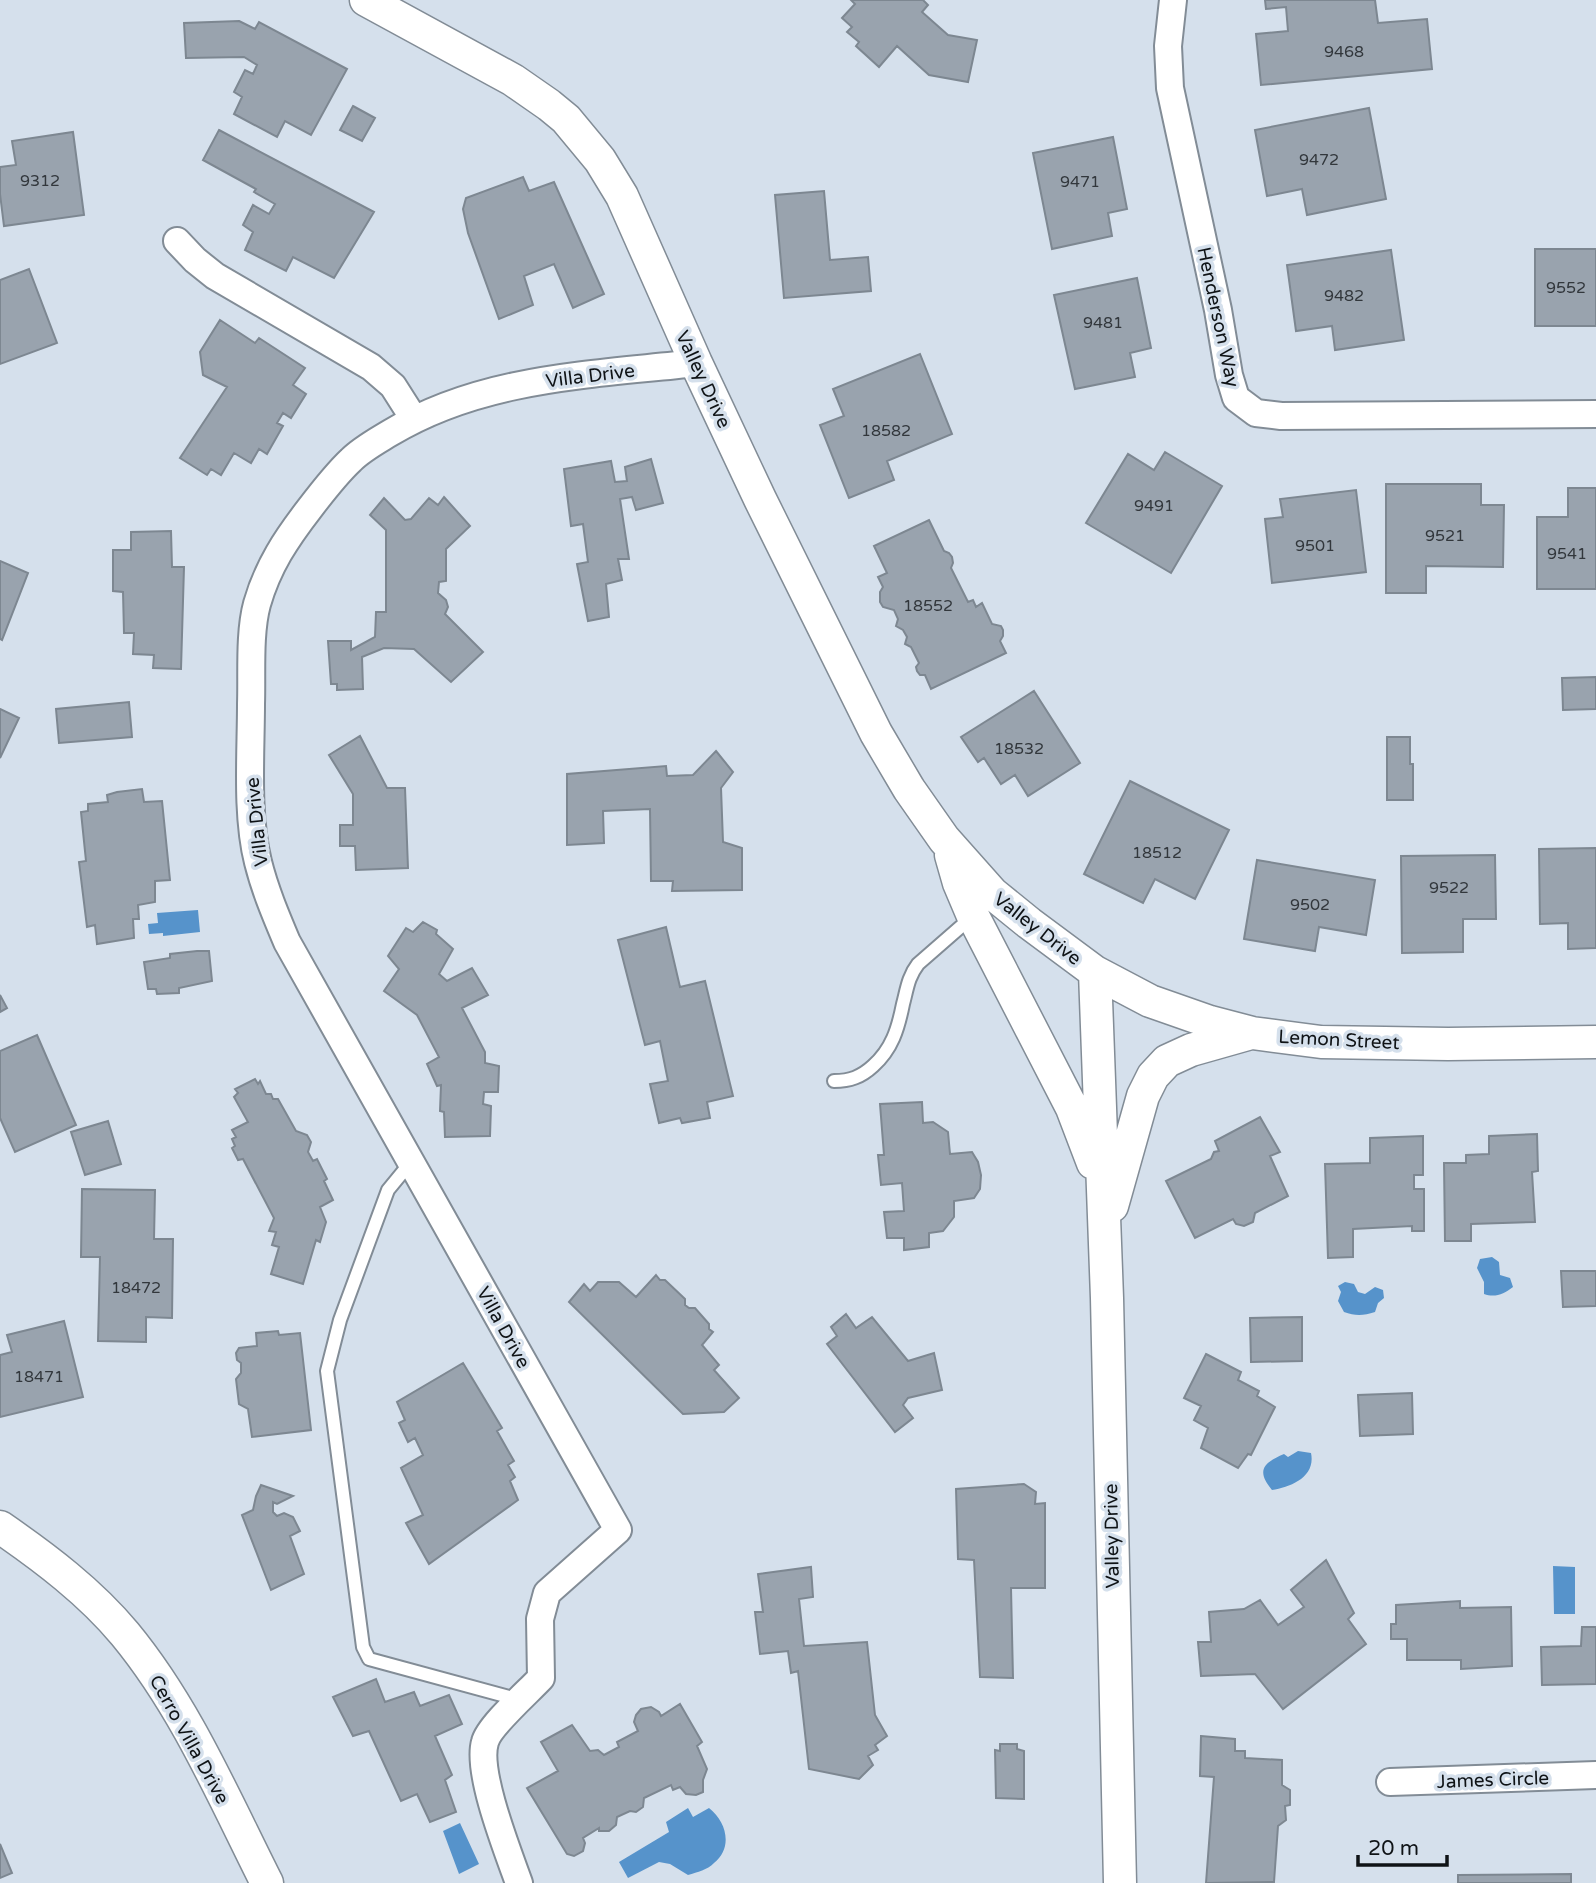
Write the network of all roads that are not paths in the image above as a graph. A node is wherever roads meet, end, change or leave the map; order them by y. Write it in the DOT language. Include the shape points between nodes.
graph roads {
  1 [pos="366,0"];
  2 [pos="1173,0"];
  3 [pos="177,242"];
  4 [pos="696,363"];
  5 [pos="1596,414"];
  6 [pos="414,419"];
  7 [pos="949,846"];
  8 [pos="973,916"];
  9 [pos="1095,972"];
  10 [pos="1252,1033"];
  11 [pos="1596,1042"];
  12 [pos="834,1081"];
  13 [pos="411,1162"];
  14 [pos="1103,1190"];
  15 [pos="1105,1231"];
  16 [pos="0,1527"];
  17 [pos="520,1700"];
  18 [pos="1596,1775"];
  19 [pos="1390,1782"];
  20 [pos="267,1883"];
  21 [pos="519,1883"];
  22 [pos="1120,1883"];
  1 -- 4 [label="street, Valley Drive" via="513,80 578,132 622,196"];
  2 -- 5 [label="street, Henderson Way" via="1170,88 1236,398 1256,413 1281,416"];
  3 -- 6 [label="street" via="215,276 371,367 393,386"];
  4 -- 6 [label="street, Villa Drive" via="503,388"];
  4 -- 7 [label="street, Valley Drive" via="858,698 909,789"];
  6 -- 13 [label="street, Villa Drive" via="345,466 290,533 269,568 257,607 253,645 250,783 258,860 287,942"];
  7 -- 8 [label="street, Valley Drive"];
  7 -- 9 [label="street, Valley Drive" via="992,893"];
  8 -- 12 [label="lane" via="911,973 898,1027 885,1054 857,1078"];
  8 -- 14 [label="street, Valley Drive" via="1072,1108"];
  9 -- 10 [label="street, Lemon Street" via="1177,1012"];
  9 -- 14 [label="street, Valley Drive"];
  10 -- 11 [label="street, Lemon Street" via="1321,1042"];
  10 -- 15 [label="street" via="1191,1050 1167,1061 1153,1076 1143,1096"];
  13 -- 17 [label="street, Villa Drive" via="618,1530 547,1593 540,1619 541,1678"];
  13 -- 17 [label="lane" via="388,1190 340,1320 327,1371 363,1647 369,1659"];
  14 -- 15 [label="street, Valley Drive"];
  15 -- 22 [label="street, Valley Drive"];
  16 -- 20 [label="street, Cerro Villa Drive" via="81,1589 124,1633 190,1730"];
  17 -- 21 [label="street" via="485,1741 483,1758"];
  18 -- 19 [label="street, James Circle"];
}
